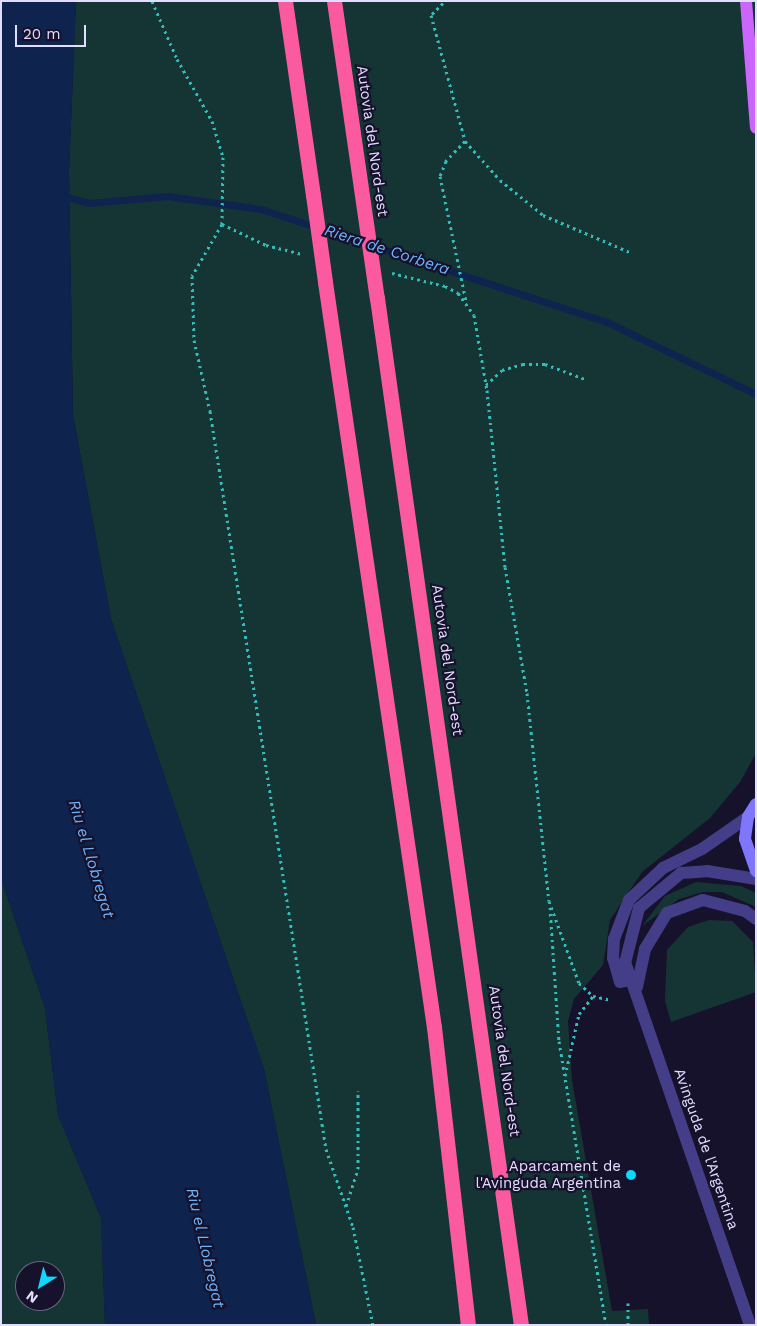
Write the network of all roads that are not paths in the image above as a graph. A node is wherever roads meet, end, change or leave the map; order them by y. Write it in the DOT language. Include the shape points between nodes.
graph roads {
  1 [pos="285,1"];
  2 [pos="334,1"];
  3 [pos="746,1"];
  4 [pos="756,128"];
  5 [pos="756,804"];
  6 [pos="748,817"];
  7 [pos="756,871"];
  8 [pos="756,879"];
  9 [pos="756,919"];
  10 [pos="635,980"];
  11 [pos="468,1325"];
  12 [pos="521,1325"];
  13 [pos="750,1325"];
  1 -- 11 [label="highway, bridge" via="434,1027"];
  2 -- 12 [label="highway, Autovia del Nord-est, bridge"];
  3 -- 4 [label="main road"];
  5 -- 6 [label="main road"];
  6 -- 7 [label="main road" via="746,848"];
  6 -- 10 [label="street" via="702,849 663,868 628,900 614,939 613,958 620,982"];
  8 -- 10 [label="street, Avinguda de l'Argentina" via="707,871 681,873 658,889 639,908 632,924 626,963"];
  9 -- 10 [label="street" via="745,911 703,900 667,913 653,930"];
  10 -- 13 [label="street, Avinguda de l'Argentina" via="636,997"];
}
